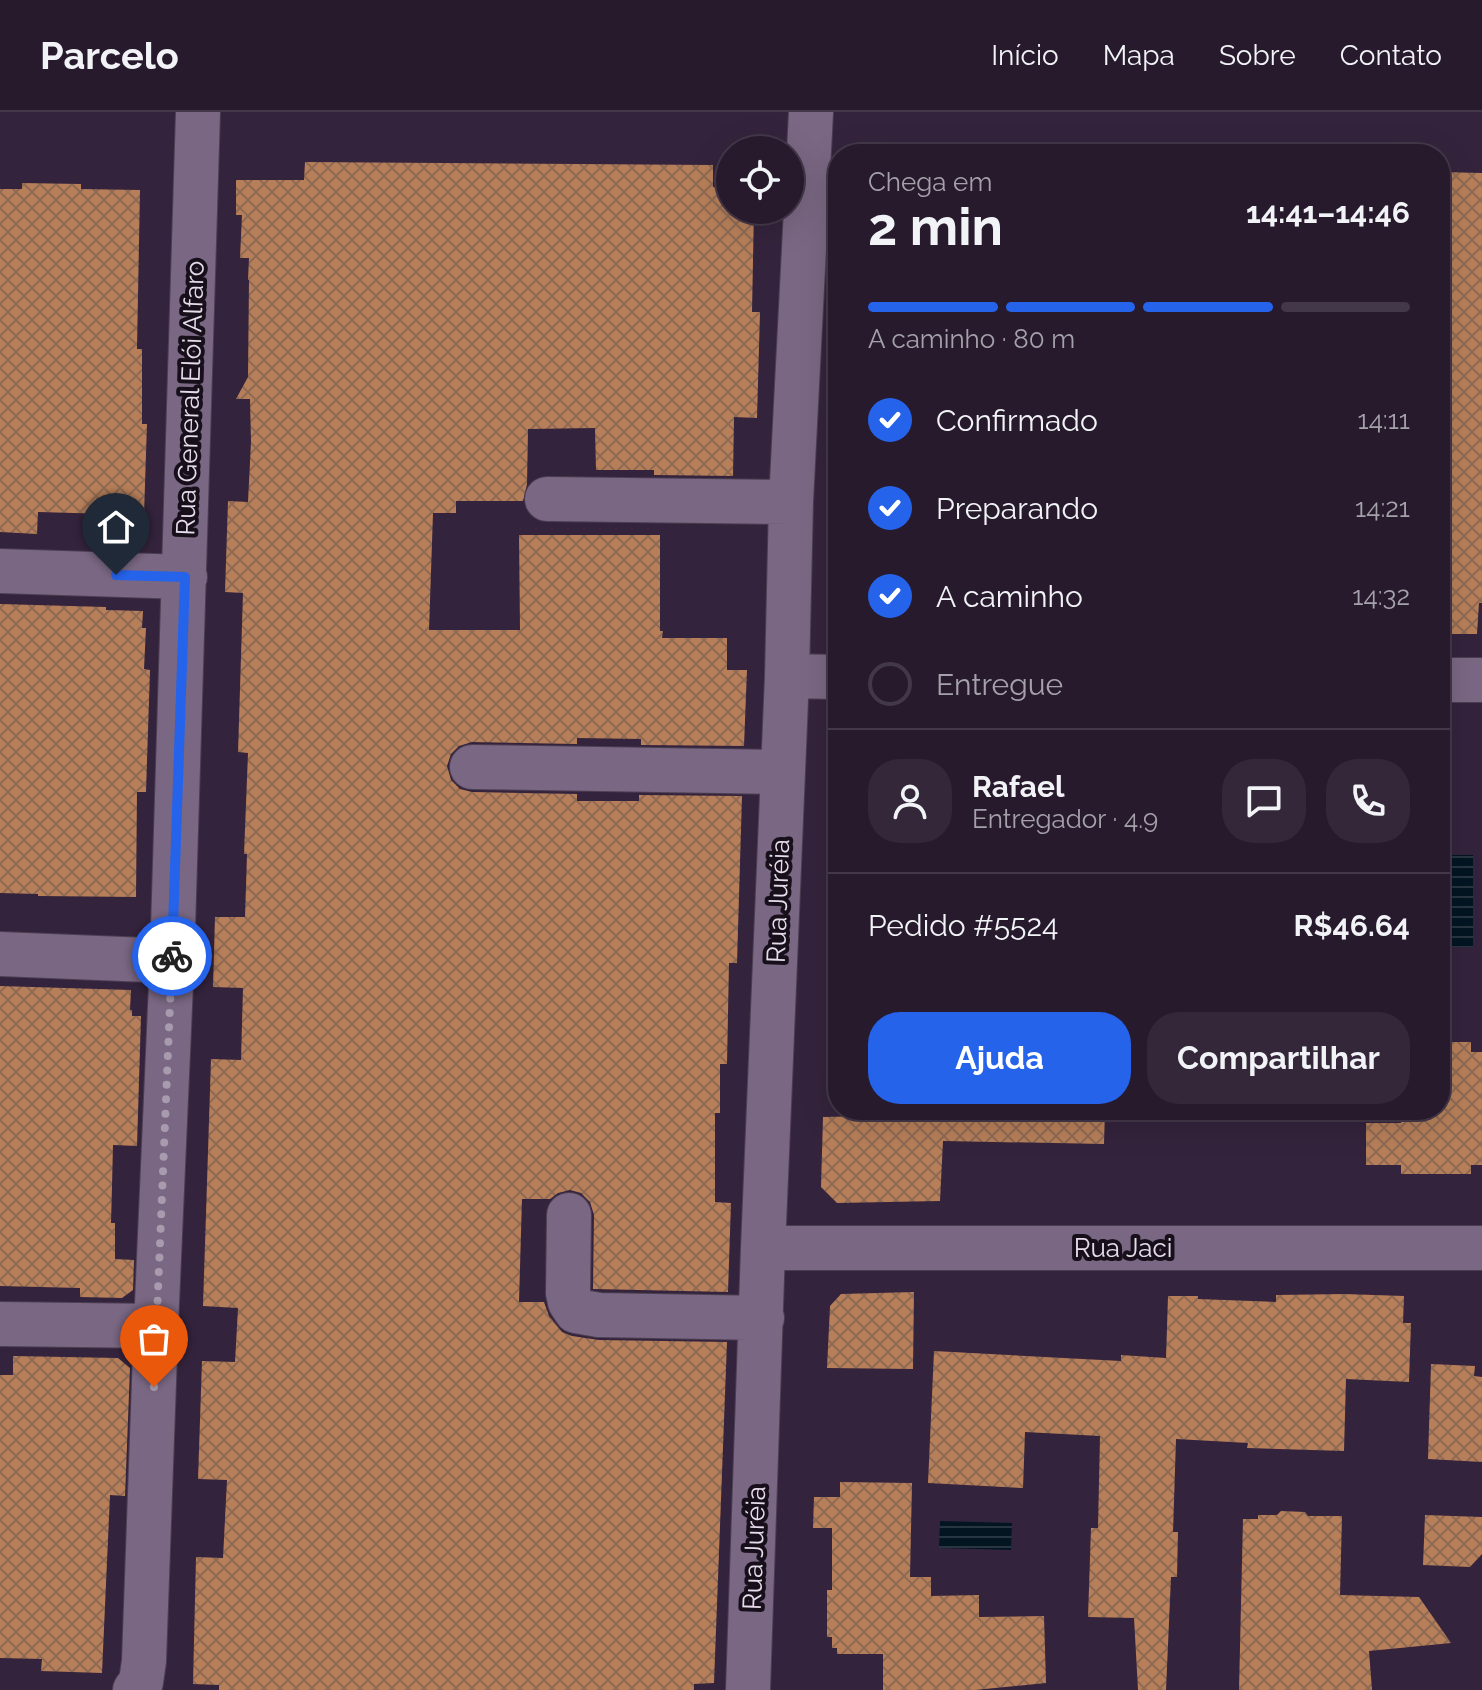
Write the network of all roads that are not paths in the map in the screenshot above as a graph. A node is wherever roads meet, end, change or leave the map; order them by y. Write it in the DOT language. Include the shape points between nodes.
graph roads {
  1 [pos="198,112"];
  2 [pos="811,112"];
  3 [pos="547,499"];
  4 [pos="791,502"];
  5 [pos="0,571"];
  6 [pos="185,577"];
  7 [pos="787,676"];
  8 [pos="828,677"];
  9 [pos="1450,680"];
  10 [pos="1482,680"];
  11 [pos="472,767"];
  12 [pos="783,772"];
  13 [pos="0,954"];
  14 [pos="172,961"];
  15 [pos="569,1215"];
  16 [pos="763,1248"];
  17 [pos="1482,1248"];
  18 [pos="762,1318"];
  19 [pos="0,1324"];
  20 [pos="156,1326"];
  21 [pos="135,1690"];
  22 [pos="748,1690"];
  1 -- 6 [label="street, Rua General Elói Alfaro"];
  2 -- 4 [label="street, Rua Juréia"];
  3 -- 4 [label="street"];
  4 -- 7 [label="street, Rua Juréia"];
  5 -- 6 [label="street"];
  6 -- 14 [label="street, Rua General Elói Alfaro"];
  7 -- 8 [label="street"];
  7 -- 12 [label="street, Rua Juréia"];
  9 -- 10 [label="street"];
  11 -- 12 [label="street"];
  12 -- 16 [label="street, Rua Juréia"];
  13 -- 14 [label="street"];
  14 -- 20 [label="street, Rua General Elói Alfaro"];
  15 -- 18 [label="street" via="568,1293 576,1311"];
  16 -- 17 [label="street, Rua Jaci"];
  16 -- 18 [label="street, Rua Juréia"];
  18 -- 22 [label="street, Rua Juréia"];
  19 -- 20 [label="street"];
  20 -- 21 [label="street, Rua General Elói Alfaro" via="144,1661"];
}
